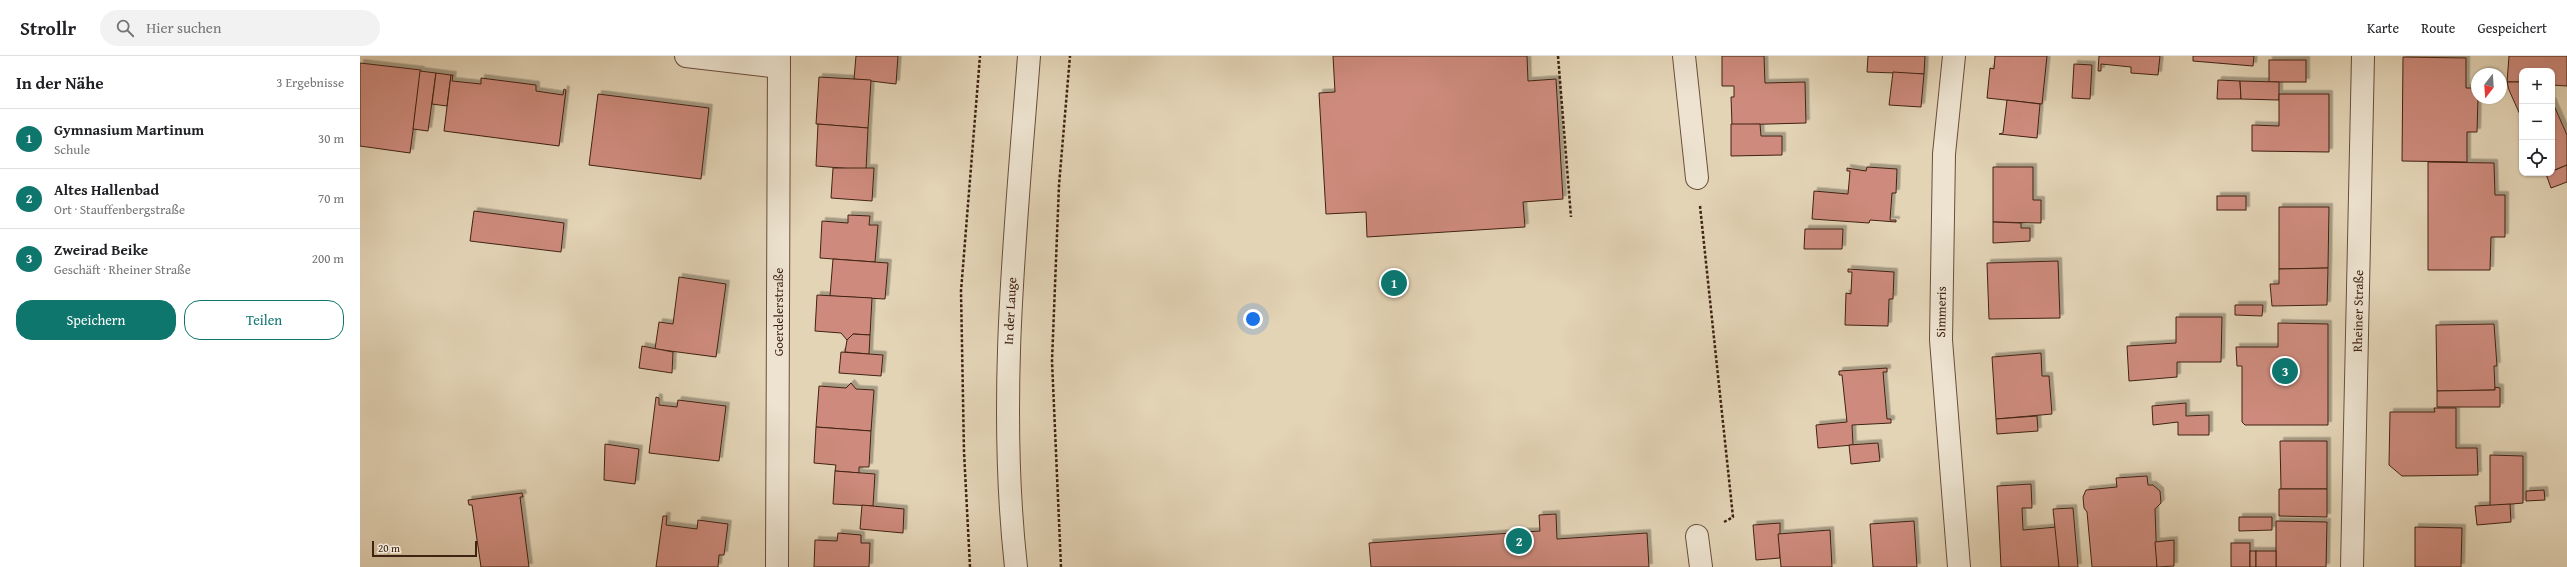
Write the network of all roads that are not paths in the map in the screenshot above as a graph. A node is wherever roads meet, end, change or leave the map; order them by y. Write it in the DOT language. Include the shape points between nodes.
graph roads {
  1 [pos="686,56"];
  2 [pos="1029,56"];
  3 [pos="1684,56"];
  4 [pos="1954,56"];
  5 [pos="2363,56"];
  6 [pos="779,61"];
  7 [pos="1697,178"];
  8 [pos="1697,536"];
  9 [pos="776,567"];
  10 [pos="1016,567"];
  11 [pos="1701,567"];
  12 [pos="1958,567"];
  13 [pos="2352,567"];
  1 -- 6 [label="street"];
  2 -- 10 [label="street, In der Lauge" via="1012,271 1007,386 1012,532"];
  3 -- 7 [label="street"];
  4 -- 12 [label="street, Simmeris" via="1944,154 1941,340"];
  5 -- 13 [label="street, Rheiner Straße"];
  6 -- 9 [label="street, Goerdelerstraße"];
  8 -- 11 [label="street"];
}
